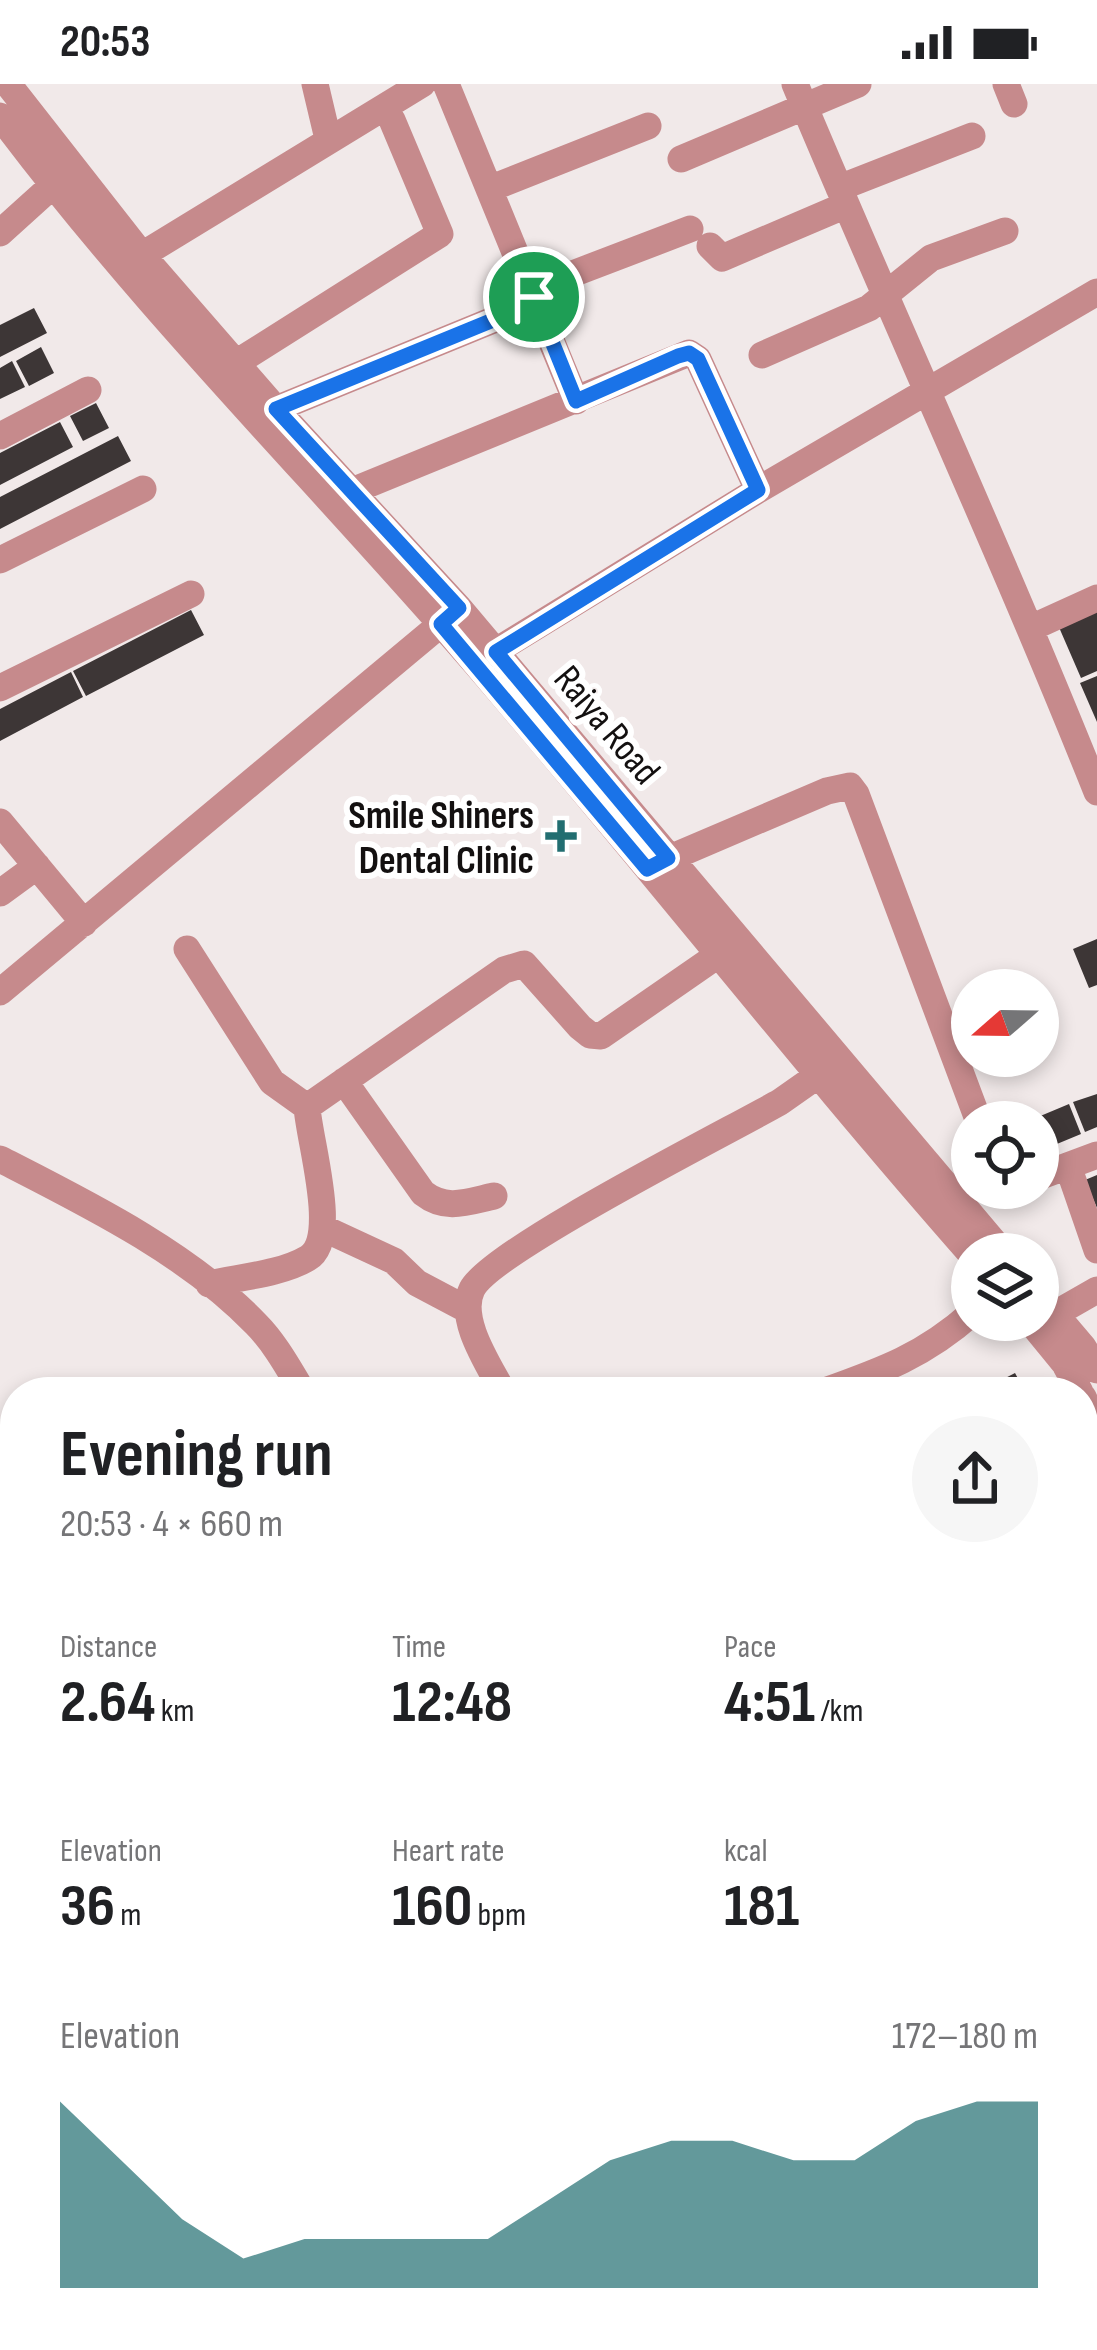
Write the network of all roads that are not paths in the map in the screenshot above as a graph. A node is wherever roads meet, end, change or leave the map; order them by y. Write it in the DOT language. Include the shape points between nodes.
graph roads {
  1 [pos="8,84"];
  2 [pos="315,84"];
  3 [pos="422,84"];
  4 [pos="446,84"];
  5 [pos="858,84"];
  6 [pos="799,95"];
  7 [pos="0,116"];
  8 [pos="392,120"];
  9 [pos="648,125"];
  10 [pos="972,136"];
  11 [pos="328,139"];
  12 [pos="12,154"];
  13 [pos="681,159"];
  14 [pos="52,186"];
  15 [pos="489,189"];
  16 [pos="842,197"];
  17 [pos="1005,231"];
  18 [pos="0,233"];
  19 [pos="133,264"];
  20 [pos="1097,292"];
  21 [pos="534,297"];
  22 [pos="885,297"];
  23 [pos="762,355"];
  24 [pos="236,363"];
  25 [pos="88,391"];
  26 [pos="925,393"];
  27 [pos="576,401"];
  28 [pos="276,409"];
  29 [pos="0,436"];
  30 [pos="143,489"];
  31 [pos="758,490"];
  32 [pos="352,491"];
  33 [pos="0,560"];
  34 [pos="191,594"];
  35 [pos="1097,598"];
  36 [pos="450,616"];
  37 [pos="1031,628"];
  38 [pos="496,652"];
  39 [pos="0,688"];
  40 [pos="1097,792"];
  41 [pos="0,821"];
  42 [pos="658,864"];
  43 [pos="37,866"];
  44 [pos="0,893"];
  45 [pos="84,923"];
  46 [pos="188,949"];
  47 [pos="718,955"];
  48 [pos="0,992"];
  49 [pos="818,1076"];
  50 [pos="344,1081"];
  51 [pos="971,1101"];
  52 [pos="307,1107"];
  53 [pos="1097,1155"];
  54 [pos="0,1159"];
  55 [pos="1068,1166"];
  56 [pos="1059,1169"];
  57 [pos="494,1196"];
  58 [pos="325,1229"];
  59 [pos="953,1233"];
  60 [pos="985,1233"];
  61 [pos="1097,1250"];
  62 [pos="209,1284"];
  63 [pos="1097,1290"];
  64 [pos="1059,1303"];
  65 [pos="468,1310"];
  66 [pos="1059,1329"];
  67 [pos="951,1332"];
  68 [pos="1055,1341"];
  69 [pos="1097,1370"];
  70 [pos="293,1377"];
  71 [pos="496,1377"];
  72 [pos="887,1377"];
  73 [pos="1072,1377"];
  1 -- 19 [label="street, Raiya Road"];
  2 -- 11 [label="street"];
  3 -- 11 [label="street"];
  4 -- 15 [label="street"];
  5 -- 6 [label="street"];
  6 -- 13 [label="street"];
  6 -- 16 [label="street"];
  7 -- 12 [label="street, Raiya Road"];
  8 -- 24 [label="street" via="440,234"];
  9 -- 15 [label="street"];
  10 -- 16 [label="street"];
  11 -- 19 [label="street"];
  12 -- 14 [label="street, Raiya Road"];
  14 -- 18 [label="street"];
  14 -- 19 [label="street, Raiya Road"];
  15 -- 21 [label="street"];
  16 -- 21 [label="street" via="722,257 700,238 562,278"];
  16 -- 22 [label="street"];
  17 -- 22 [label="street" via="931,258"];
  19 -- 24 [label="street, Raiya Road"];
  19 -- 36 [label="street, Raiya Road"];
  20 -- 26 [label="street"];
  21 -- 27 [label="street"];
  21 -- 28 [label="street"];
  22 -- 23 [label="street"];
  22 -- 26 [label="street"];
  24 -- 28 [label="street, Raiya Road"];
  25 -- 29 [label="street"];
  26 -- 31 [label="street"];
  26 -- 37 [label="street"];
  27 -- 31 [label="street" via="689,353"];
  27 -- 32 [label="street"];
  28 -- 32 [label="street, Raiya Road"];
  30 -- 33 [label="street"];
  31 -- 38 [label="street"];
  32 -- 36 [label="street, Raiya Road"];
  34 -- 39 [label="street"];
  35 -- 37 [label="street"];
  36 -- 38 [label="street, Raiya Road"];
  36 -- 42 [label="street, Raiya Road"];
  36 -- 45 [label="street"];
  37 -- 40 [label="street"];
  38 -- 42 [label="street, Raiya Road"];
  41 -- 43 [label="street"];
  42 -- 47 [label="street, Raiya Road"];
  42 -- 51 [label="street" via="850,786"];
  42 -- 60 [label="street, Raiya Road"];
  43 -- 44 [label="street"];
  43 -- 45 [label="street"];
  45 -- 48 [label="street"];
  46 -- 52 [label="street" via="272,1082"];
  47 -- 49 [label="street, Raiya Road"];
  47 -- 50 [label="street" via="601,1036 580,1027 524,964 514,964"];
  49 -- 59 [label="street, Raiya Road"];
  49 -- 65 [label="street" via="535,1238 483,1275"];
  50 -- 52 [label="street"];
  50 -- 57 [label="street" via="436,1203"];
  52 -- 58 [label="street"];
  53 -- 55 [label="street"];
  54 -- 62 [label="street" via="121,1222"];
  55 -- 56 [label="street"];
  55 -- 61 [label="street"];
  58 -- 62 [label="street" via="319,1250 305,1260"];
  58 -- 65 [label="street" via="394,1261"];
  62 -- 70 [label="street" via="256,1324"];
  63 -- 64 [label="street"];
  65 -- 71 [label="street"];
  66 -- 69 [label="street"];
  67 -- 72 [label="street"];
  68 -- 73 [label="street"];
}
